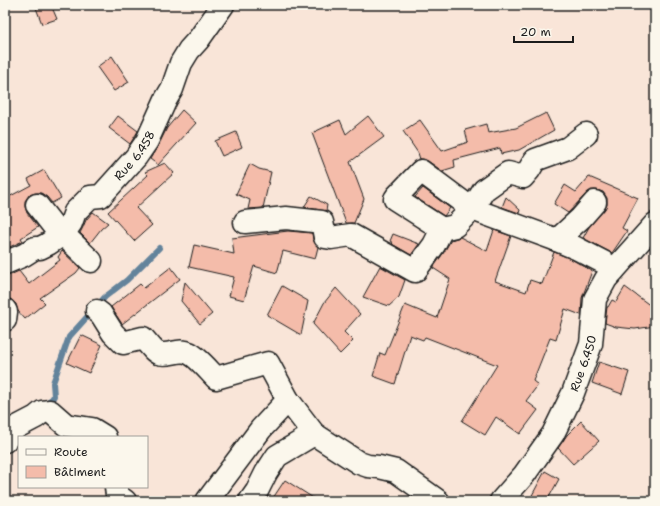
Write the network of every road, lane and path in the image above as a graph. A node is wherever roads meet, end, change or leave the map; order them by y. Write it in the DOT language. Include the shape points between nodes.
graph roads {
  1 [pos="224,5"];
  2 [pos="586,134"];
  3 [pos="595,202"];
  4 [pos="37,205"];
  5 [pos="472,209"];
  6 [pos="245,222"];
  7 [pos="655,224"];
  8 [pos="442,229"];
  9 [pos="62,234"];
  10 [pos="557,240"];
  11 [pos="91,261"];
  12 [pos="5,263"];
  13 [pos="613,271"];
  14 [pos="5,310"];
  15 [pos="98,311"];
  16 [pos="5,320"];
  17 [pos="288,400"];
  18 [pos="314,434"];
  19 [pos="103,436"];
  20 [pos="5,441"];
  21 [pos="116,488"];
  22 [pos="125,501"];
  23 [pos="207,501"];
  24 [pos="250,501"];
  25 [pos="438,501"];
  26 [pos="501,501"];
  1 -- 9 [label="street, Rue 6.458" via="181,63 172,89 147,141 136,157 101,196 90,197 75,212 71,223"];
  2 -- 5 [label="street" via="568,148 535,160 523,177 508,173 484,190"];
  3 -- 10 [label="street"];
  4 -- 9 [label="street"];
  5 -- 8 [label="street" via="455,226"];
  5 -- 8 [label="street" via="421,171 395,199"];
  5 -- 10 [label="street"];
  6 -- 8 [label="street" via="283,209 322,222 325,237 351,234 415,271"];
  7 -- 13 [label="street, Rue 6.450"];
  9 -- 11 [label="street"];
  9 -- 12 [label="street, Rue 6.458" via="48,244"];
  10 -- 13 [label="street" via="605,263"];
  13 -- 26 [label="street, Rue 6.450" via="596,299 591,344 573,392 553,434 524,475"];
  14 -- 16 [label="street"];
  15 -- 17 [label="street" via="123,343 143,338 159,354 190,353 216,378 268,363"];
  17 -- 18 [label="street"];
  17 -- 23 [label="street" via="260,430"];
  18 -- 24 [label="street" via="277,456"];
  18 -- 25 [label="street" via="363,464 396,471"];
  19 -- 20 [label="street" via="92,429 66,425 50,411 42,412 15,428"];
  21 -- 22 [label="street" via="117,495"];
}
